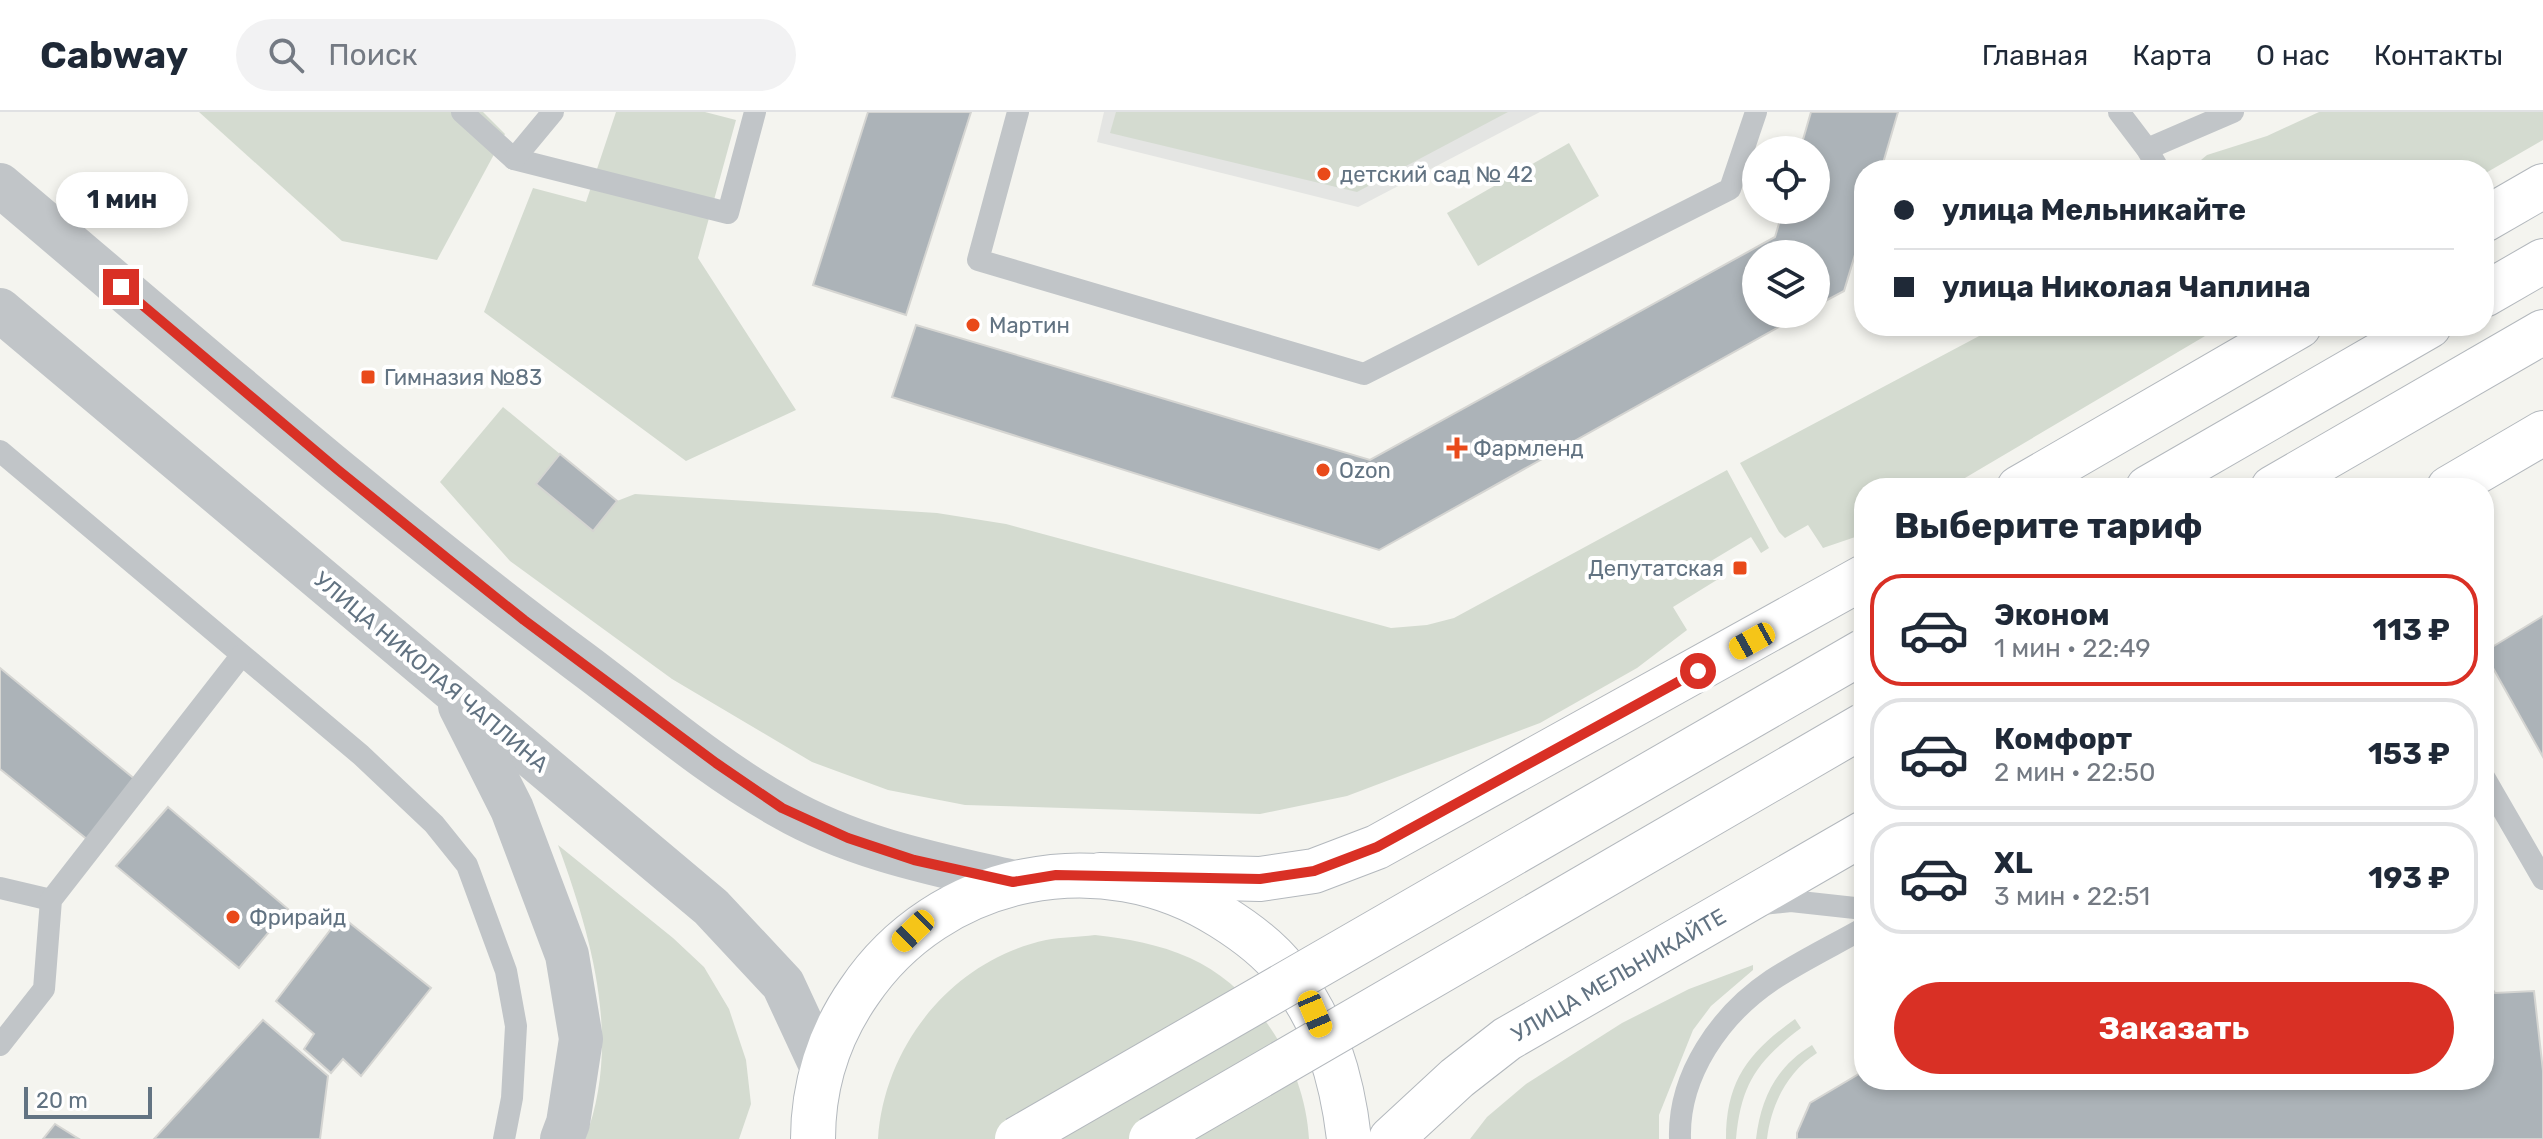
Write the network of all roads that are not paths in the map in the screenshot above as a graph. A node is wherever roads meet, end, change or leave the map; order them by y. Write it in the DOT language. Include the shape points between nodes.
graph roads {
  1 [pos="462,112"];
  2 [pos="553,112"];
  3 [pos="755,112"];
  4 [pos="1018,112"];
  5 [pos="1756,112"];
  6 [pos="2119,112"];
  7 [pos="2233,112"];
  8 [pos="2147,149"];
  9 [pos="514,159"];
  10 [pos="2153,160"];
  11 [pos="0,185"];
  12 [pos="2543,186"];
  13 [pos="2494,214"];
  14 [pos="2543,261"];
  15 [pos="2494,289"];
  16 [pos="0,310"];
  17 [pos="2543,332"];
  18 [pos="2282,336"];
  19 [pos="2412,336"];
  20 [pos="2543,433"];
  21 [pos="0,451"];
  22 [pos="2036,478"];
  23 [pos="2165,478"];
  24 [pos="2290,478"];
  25 [pos="2466,478"];
  26 [pos="1854,583"];
  27 [pos="241,656"];
  28 [pos="1854,657"];
  29 [pos="451,689"];
  30 [pos="1854,731"];
  31 [pos="2494,794"];
  32 [pos="1854,839"];
  33 [pos="1100,875"];
  34 [pos="2543,879"];
  35 [pos="1013,882"];
  36 [pos="0,888"];
  37 [pos="51,900"];
  38 [pos="1741,905"];
  39 [pos="1854,908"];
  40 [pos="1854,934"];
  41 [pos="0,1045"];
  42 [pos="822,1068"];
  43 [pos="809,1131"];
  44 [pos="504,1139"];
  45 [pos="562,1139"];
  46 [pos="1017,1139"];
  47 [pos="1151,1139"];
  48 [pos="1349,1139"];
  49 [pos="1391,1139"];
  50 [pos="1680,1139"];
  1 -- 9 [label="lane"];
  2 -- 9 [label="lane"];
  3 -- 9 [label="lane" via="728,213"];
  4 -- 5 [label="lane" via="978,260 1364,374 1730,189"];
  6 -- 8 [label="lane"];
  7 -- 8 [label="lane"];
  8 -- 10 [label="lane"];
  11 -- 35 [label="street" via="338,470 524,620 716,763 782,808 848,838 914,860"];
  12 -- 13 [label="main road"];
  14 -- 15 [label="main road"];
  16 -- 29 [label="street, УЛИЦА НИКОЛАЯ ЧАПЛИНА"];
  17 -- 24 [label="main road"];
  18 -- 22 [label="main road"];
  19 -- 23 [label="main road"];
  20 -- 25 [label="main road"];
  21 -- 27 [label="lane"];
  26 -- 33 [label="main road" via="1377,847 1314,871 1260,879"];
  27 -- 37 [label="lane"];
  27 -- 44 [label="lane" via="361,755 434,824 467,865 506,971 516,1026"];
  28 -- 46 [label="main road, bridge"];
  29 -- 42 [label="street, УЛИЦА НИКОЛАЯ ЧАПЛИНА" via="711,907 783,984"];
  29 -- 45 [label="street" via="512,809 567,955 581,1039"];
  30 -- 47 [label="main road, bridge"];
  31 -- 34 [label="lane"];
  32 -- 38 [label="main road, УЛИЦА МЕЛЬНИКАЙТЕ"];
  33 -- 35 [label="main road"];
  33 -- 48 [label="main road" via="1153,884 1202,904 1247,932 1285,970 1315,1014 1336,1063"];
  35 -- 42 [label="main road" via="961,901 913,931 873,970 842,1016"];
  36 -- 37 [label="lane"];
  37 -- 41 [label="lane" via="44,989"];
  38 -- 39 [label="lane" via="1791,901"];
  38 -- 49 [label="main road, УЛИЦА МЕЛЬНИКАЙТЕ" via="1507,1039"];
  40 -- 50 [label="lane" via="1771,981 1731,1016 1693,1069 1680,1115"];
  42 -- 43 [label="main road"];
}
